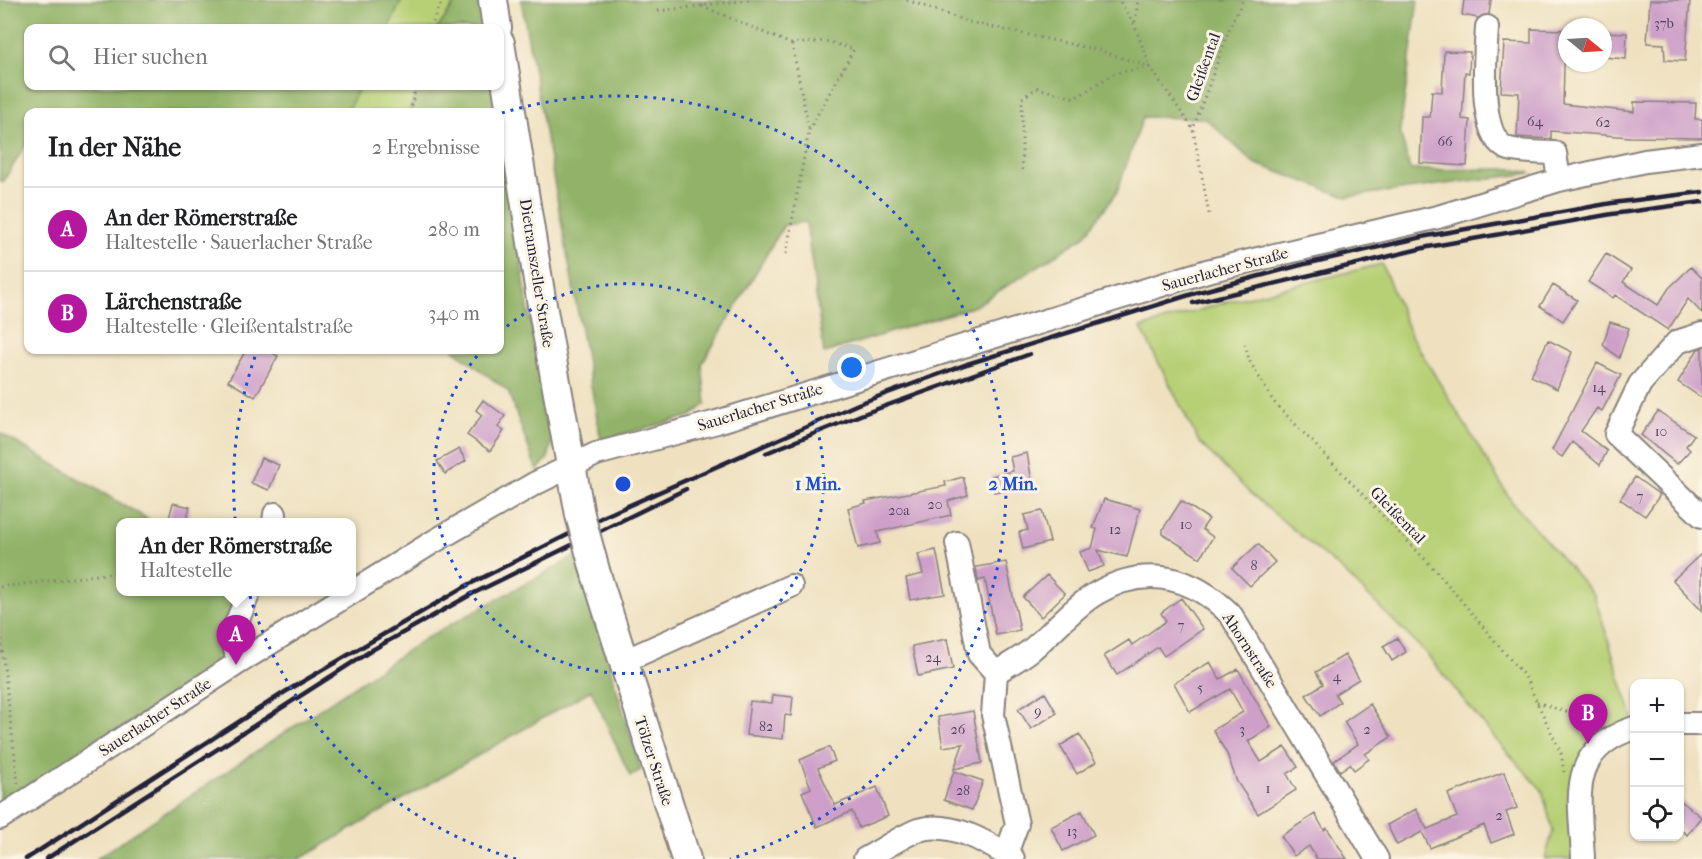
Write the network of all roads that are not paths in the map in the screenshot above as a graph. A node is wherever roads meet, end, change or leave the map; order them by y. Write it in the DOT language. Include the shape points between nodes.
graph roads {
  1 [pos="493,0"];
  2 [pos="496,24"];
  3 [pos="1487,27"];
  4 [pos="504,67"];
  5 [pos="1702,154"];
  6 [pos="1559,180"];
  7 [pos="1702,334"];
  8 [pos="570,467"];
  9 [pos="1702,516"];
  10 [pos="957,543"];
  11 [pos="791,586"];
  12 [pos="356,590"];
  13 [pos="247,596"];
  14 [pos="346,596"];
  15 [pos="622,662"];
  16 [pos="238,663"];
  17 [pos="996,673"];
  18 [pos="1684,724"];
  19 [pos="1702,724"];
  20 [pos="1630,729"];
  21 [pos="0,818"];
  22 [pos="1010,857"];
  23 [pos="686,859"];
  24 [pos="865,859"];
  25 [pos="1377,859"];
  26 [pos="1583,859"];
  1 -- 2 [label="main road"];
  3 -- 6 [label="street" via="1485,104 1494,136 1507,149 1555,153"];
  4 -- 8 [label="main road, Dietramszeller Straße"];
  5 -- 6 [label="street, Sauerlacher Straße" via="1645,161"];
  6 -- 8 [label="street, Sauerlacher Straße" via="1438,217 1207,271 717,422 597,454"];
  7 -- 9 [label="street" via="1677,342 1640,384 1617,434"];
  8 -- 12 [label="street, Sauerlacher Straße" via="433,542"];
  8 -- 15 [label="main road, Tölzer Straße, bridge"];
  10 -- 17 [label="street" via="980,654"];
  11 -- 15 [label="street"];
  13 -- 16 [label="street" via="232,634"];
  14 -- 16 [label="street, Sauerlacher Straße"];
  15 -- 23 [label="main road, Tölzer Straße"];
  16 -- 21 [label="street, Sauerlacher Straße"];
  17 -- 22 [label="street" via="993,715 1017,824"];
  17 -- 25 [label="street, Ahornstraße" via="1029,652 1096,594 1112,586 1155,578 1174,579 1201,589 1231,615"];
  18 -- 19 [label="street"];
  20 -- 26 [label="street" via="1608,740 1592,756 1580,777"];
  22 -- 24 [label="street" via="980,840 935,827 917,831"];
}
